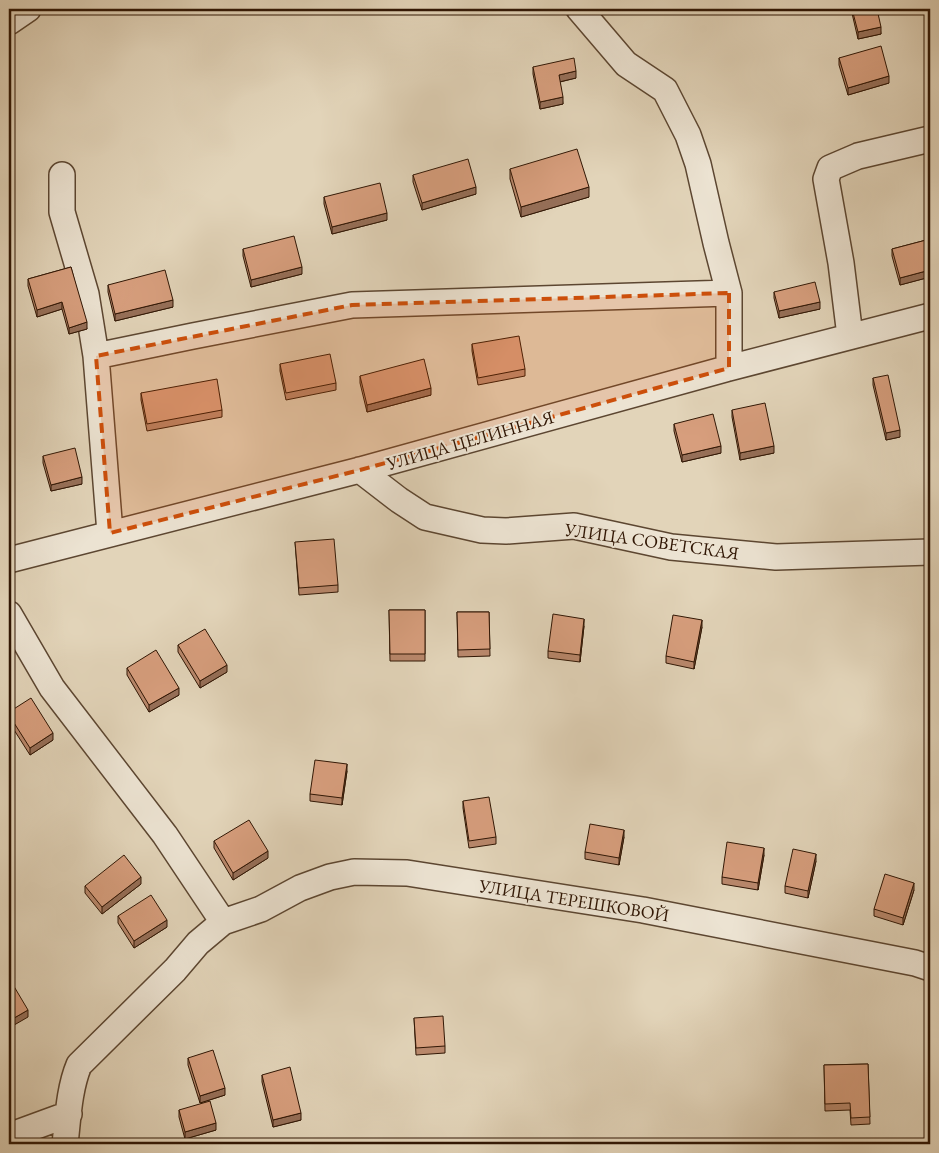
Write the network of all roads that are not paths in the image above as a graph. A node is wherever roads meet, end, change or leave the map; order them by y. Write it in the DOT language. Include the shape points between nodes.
graph roads {
  1 [pos="28,9"];
  2 [pos="579,9"];
  3 [pos="9,22"];
  4 [pos="930,139"];
  5 [pos="62,175"];
  6 [pos="729,293"];
  7 [pos="930,316"];
  8 [pos="850,336"];
  9 [pos="96,356"];
  10 [pos="729,368"];
  11 [pos="360,470"];
  12 [pos="110,534"];
  13 [pos="930,552"];
  14 [pos="9,560"];
  15 [pos="9,614"];
  16 [pos="223,922"];
  17 [pos="930,968"];
  18 [pos="69,1114"];
  19 [pos="9,1136"];
  20 [pos="65,1144"];
  1 -- 3 [label="street"];
  2 -- 6 [label="street" via="626,64 665,90 688,135 698,164"];
  4 -- 8 [label="street" via="858,156 830,168 826,179"];
  5 -- 9 [label="street" via="62,212 86,294"];
  6 -- 9 [label="street" via="352,305"];
  6 -- 10 [label="street"];
  7 -- 8 [label="street, УЛИЦА ЦЕЛИННАЯ"];
  8 -- 10 [label="street, УЛИЦА ЦЕЛИННАЯ"];
  9 -- 12 [label="street"];
  10 -- 11 [label="street, УЛИЦА ЦЕЛИННАЯ"];
  11 -- 12 [label="street, УЛИЦА ЦЕЛИННАЯ"];
  11 -- 13 [label="street, УЛИЦА СОВЕТСКАЯ" via="425,516 482,530 574,526 671,547 776,557"];
  12 -- 14 [label="street, УЛИЦА ЦЕЛИННАЯ"];
  15 -- 16 [label="street" via="52,688 165,835"];
  16 -- 17 [label="street, УЛИЦА ТЕРЕШКОВОЙ" via="261,909 300,888 330,877 354,872 407,873 643,910"];
  16 -- 18 [label="street" via="198,943 79,1065"];
  18 -- 19 [label="street"];
  18 -- 20 [label="street"];
}
